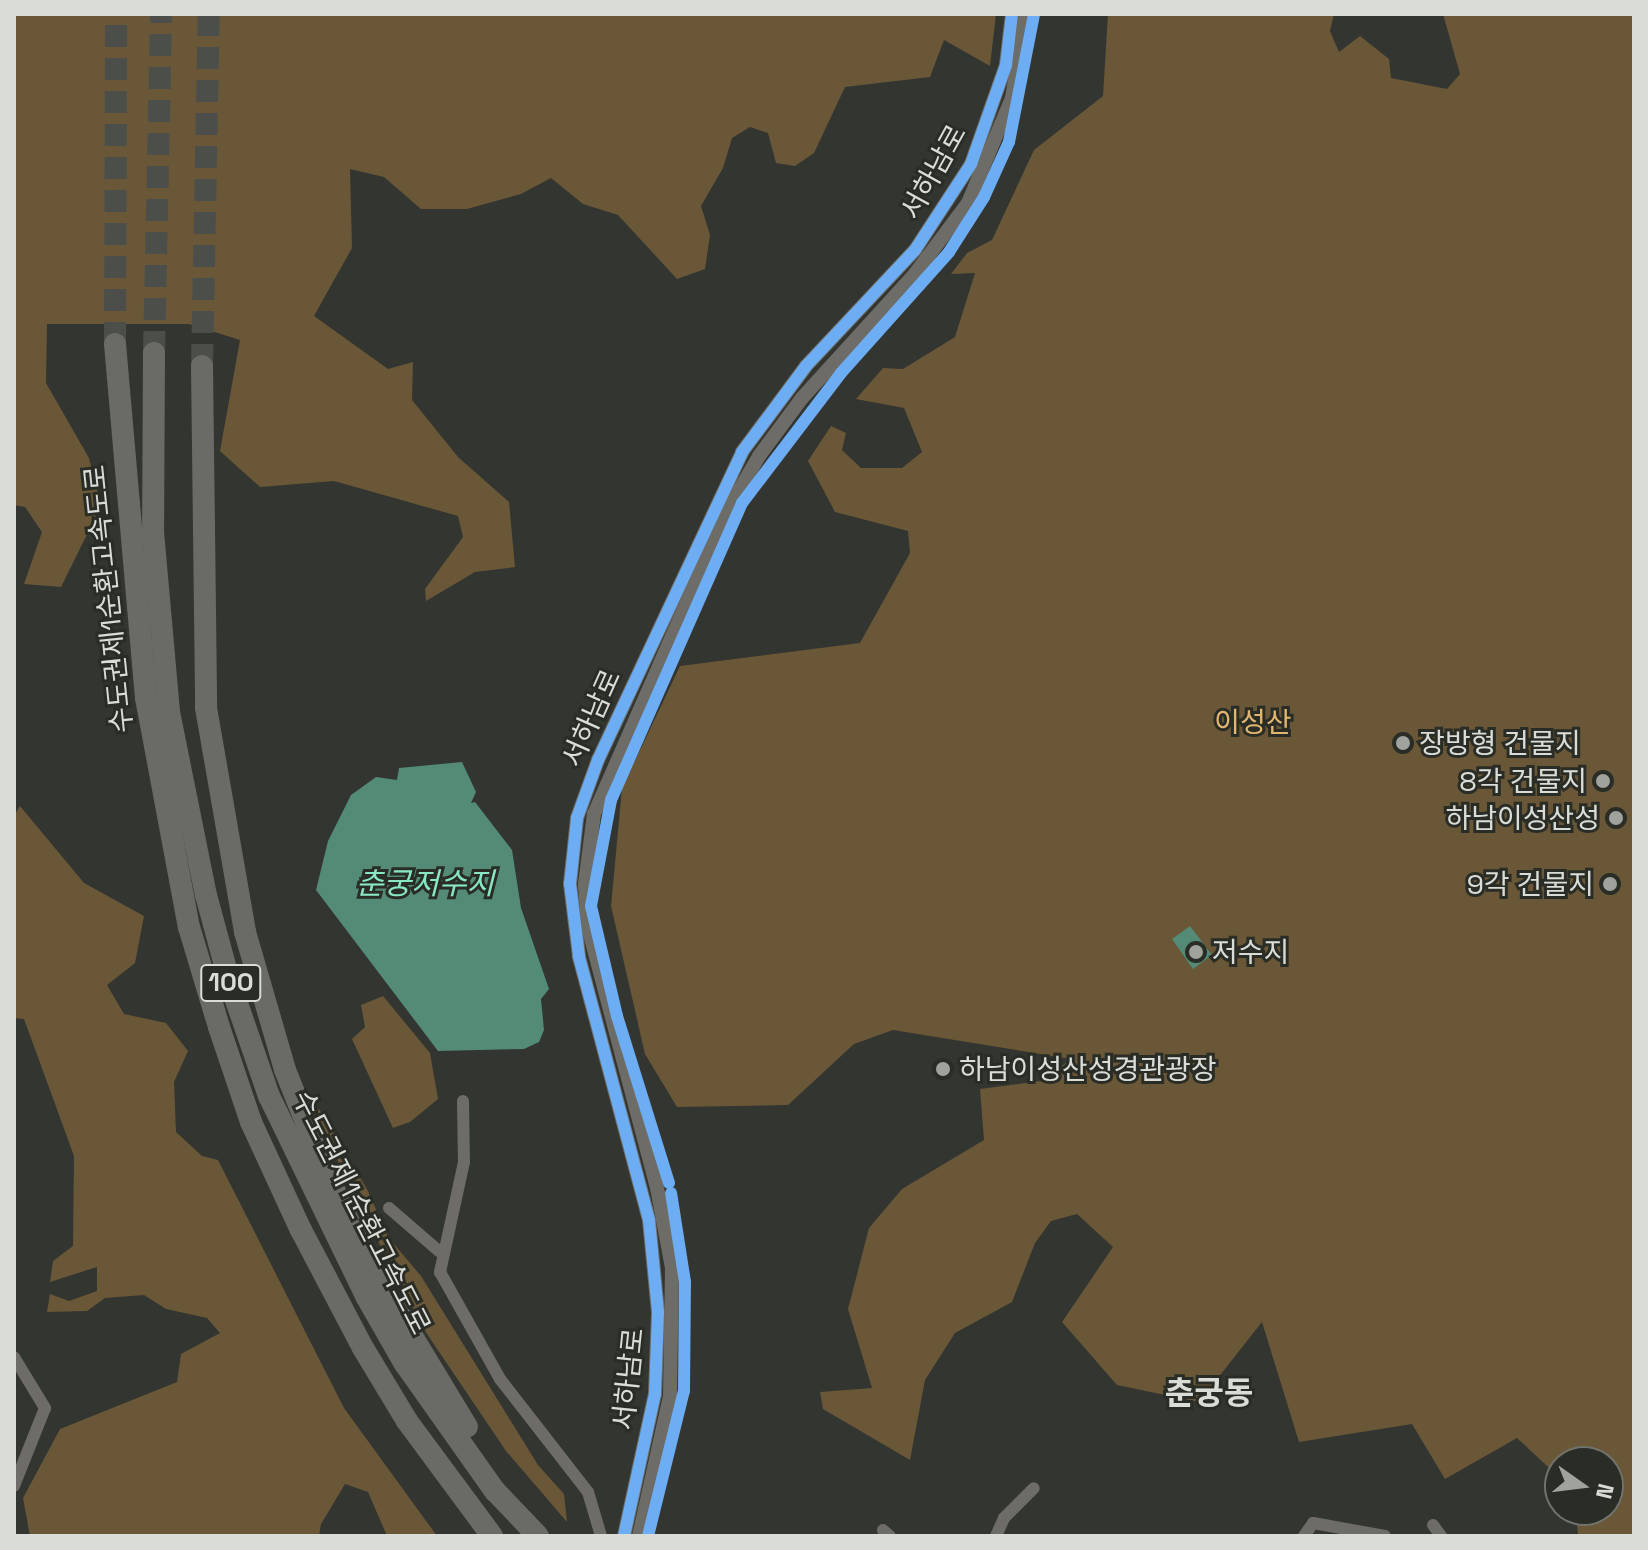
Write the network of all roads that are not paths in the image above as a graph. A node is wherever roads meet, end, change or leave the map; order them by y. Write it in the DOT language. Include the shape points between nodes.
graph roads {
  1 [pos="1012,14"];
  2 [pos="1026,14"];
  3 [pos="115,344"];
  4 [pos="154,353"];
  5 [pos="202,366"];
  6 [pos="463,1101"];
  7 [pos="389,1208"];
  8 [pos="440,1252"];
  9 [pos="14,1357"];
  10 [pos="14,1486"];
  11 [pos="1034,1488"];
  12 [pos="492,1536"];
  13 [pos="538,1536"];
  14 [pos="548,1536"];
  15 [pos="601,1536"];
  16 [pos="624,1536"];
  17 [pos="639,1536"];
  18 [pos="996,1536"];
  19 [pos="1304,1536"];
  20 [pos="1385,1536"];
  1 -- 16 [label="street, 서하남로" via="1006,65 971,164 915,250 806,366 742,452 673,594 577,818 570,884 579,956 649,1220 658,1312 655,1394"];
  2 -- 17 [label="street, 서하남로" via="1012,98 975,191 914,275 802,398 743,483 594,814 585,884 590,938 657,1188 672,1268 670,1396"];
  3 -- 12 [label="highway, 수도권제1순환고속도로 / 100" via="128,533 149,713 186,913 219,1027 257,1135 363,1348 407,1421"];
  4 -- 13 [label="highway, 수도권제1순환고속도로 / 100" via="153,532 169,712 229,980 269,1096 366,1296 405,1364 486,1479"];
  5 -- 14 [label="highway, 수도권제1순환고속도로 / 100" via="206,708 245,932 285,1070 369,1265 463,1422"];
  6 -- 8 [label="street" via="464,1162"];
  7 -- 8 [label="street"];
  8 -- 15 [label="street" via="440,1272 465,1323 542,1438 588,1492"];
  9 -- 10 [label="street" via="45,1408"];
  11 -- 18 [label="street" via="1004,1518"];
  19 -- 20 [label="street" via="1313,1523"];
}
